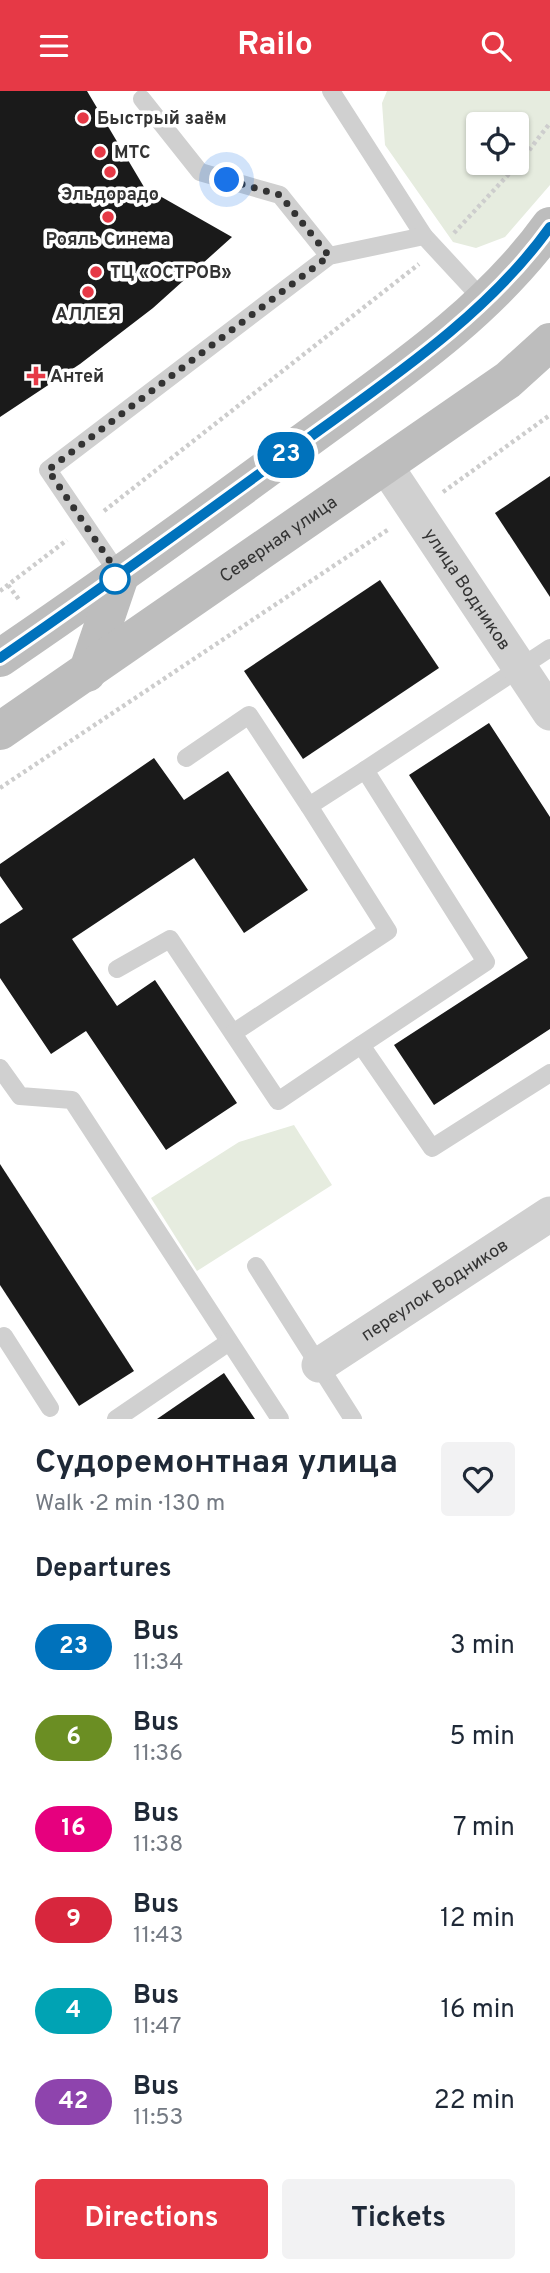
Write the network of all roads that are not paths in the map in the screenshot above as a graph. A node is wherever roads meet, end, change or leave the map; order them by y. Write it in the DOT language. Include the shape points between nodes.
graph roads {
  1 [pos="336,94"];
  2 [pos="142,99"];
  3 [pos="550,226"];
  4 [pos="424,236"];
  5 [pos="329,256"];
  6 [pos="485,302"];
  7 [pos="550,342"];
  8 [pos="385,465"];
  9 [pos="125,573"];
  10 [pos="164,618"];
  11 [pos="52,622"];
  12 [pos="550,648"];
  13 [pos="3,650"];
  14 [pos="521,668"];
  15 [pos="87,673"];
  16 [pos="550,713"];
  17 [pos="0,731"];
  18 [pos="186,758"];
  19 [pos="365,770"];
  20 [pos="309,806"];
  21 [pos="117,969"];
  22 [pos="233,1033"];
  23 [pos="361,1045"];
  24 [pos="0,1068"];
  25 [pos="550,1073"];
  26 [pos="550,1214"];
  27 [pos="256,1266"];
  28 [pos="1,1335"];
  29 [pos="229,1342"];
  30 [pos="318,1365"];
  31 [pos="50,1408"];
  32 [pos="116,1419"];
  33 [pos="281,1419"];
  34 [pos="354,1419"];
  1 -- 4 [label="lane"];
  2 -- 5 [label="lane" via="200,172 280,195"];
  3 -- 6 [label="street"];
  4 -- 5 [label="lane"];
  4 -- 6 [label="lane"];
  5 -- 9 [label="lane" via="48,470 85,526"];
  6 -- 9 [label="street"];
  7 -- 8 [label="street, Северная улица" via="508,380"];
  8 -- 10 [label="street, Северная улица"];
  8 -- 14 [label="street, улица Водников"];
  9 -- 10 [label="street"];
  9 -- 11 [label="street"];
  9 -- 15 [label="street"];
  10 -- 15 [label="street, Северная улица"];
  11 -- 13 [label="street"];
  11 -- 15 [label="street"];
  12 -- 14 [label="lane"];
  14 -- 16 [label="street, улица Водников"];
  14 -- 19 [label="lane"];
  15 -- 17 [label="street, Северная улица"];
  18 -- 20 [label="lane" via="249,715"];
  19 -- 20 [label="lane"];
  19 -- 23 [label="lane" via="486,961"];
  20 -- 22 [label="lane" via="387,932"];
  21 -- 22 [label="lane" via="170,939"];
  22 -- 23 [label="lane" via="278,1101"];
  23 -- 25 [label="lane" via="432,1148"];
  24 -- 29 [label="lane" via="20,1095 72,1100"];
  26 -- 30 [label="street, переулок Водников"];
  27 -- 30 [label="lane"];
  28 -- 31 [label="lane"];
  29 -- 32 [label="lane"];
  29 -- 33 [label="lane"];
  30 -- 34 [label="lane"];
}
